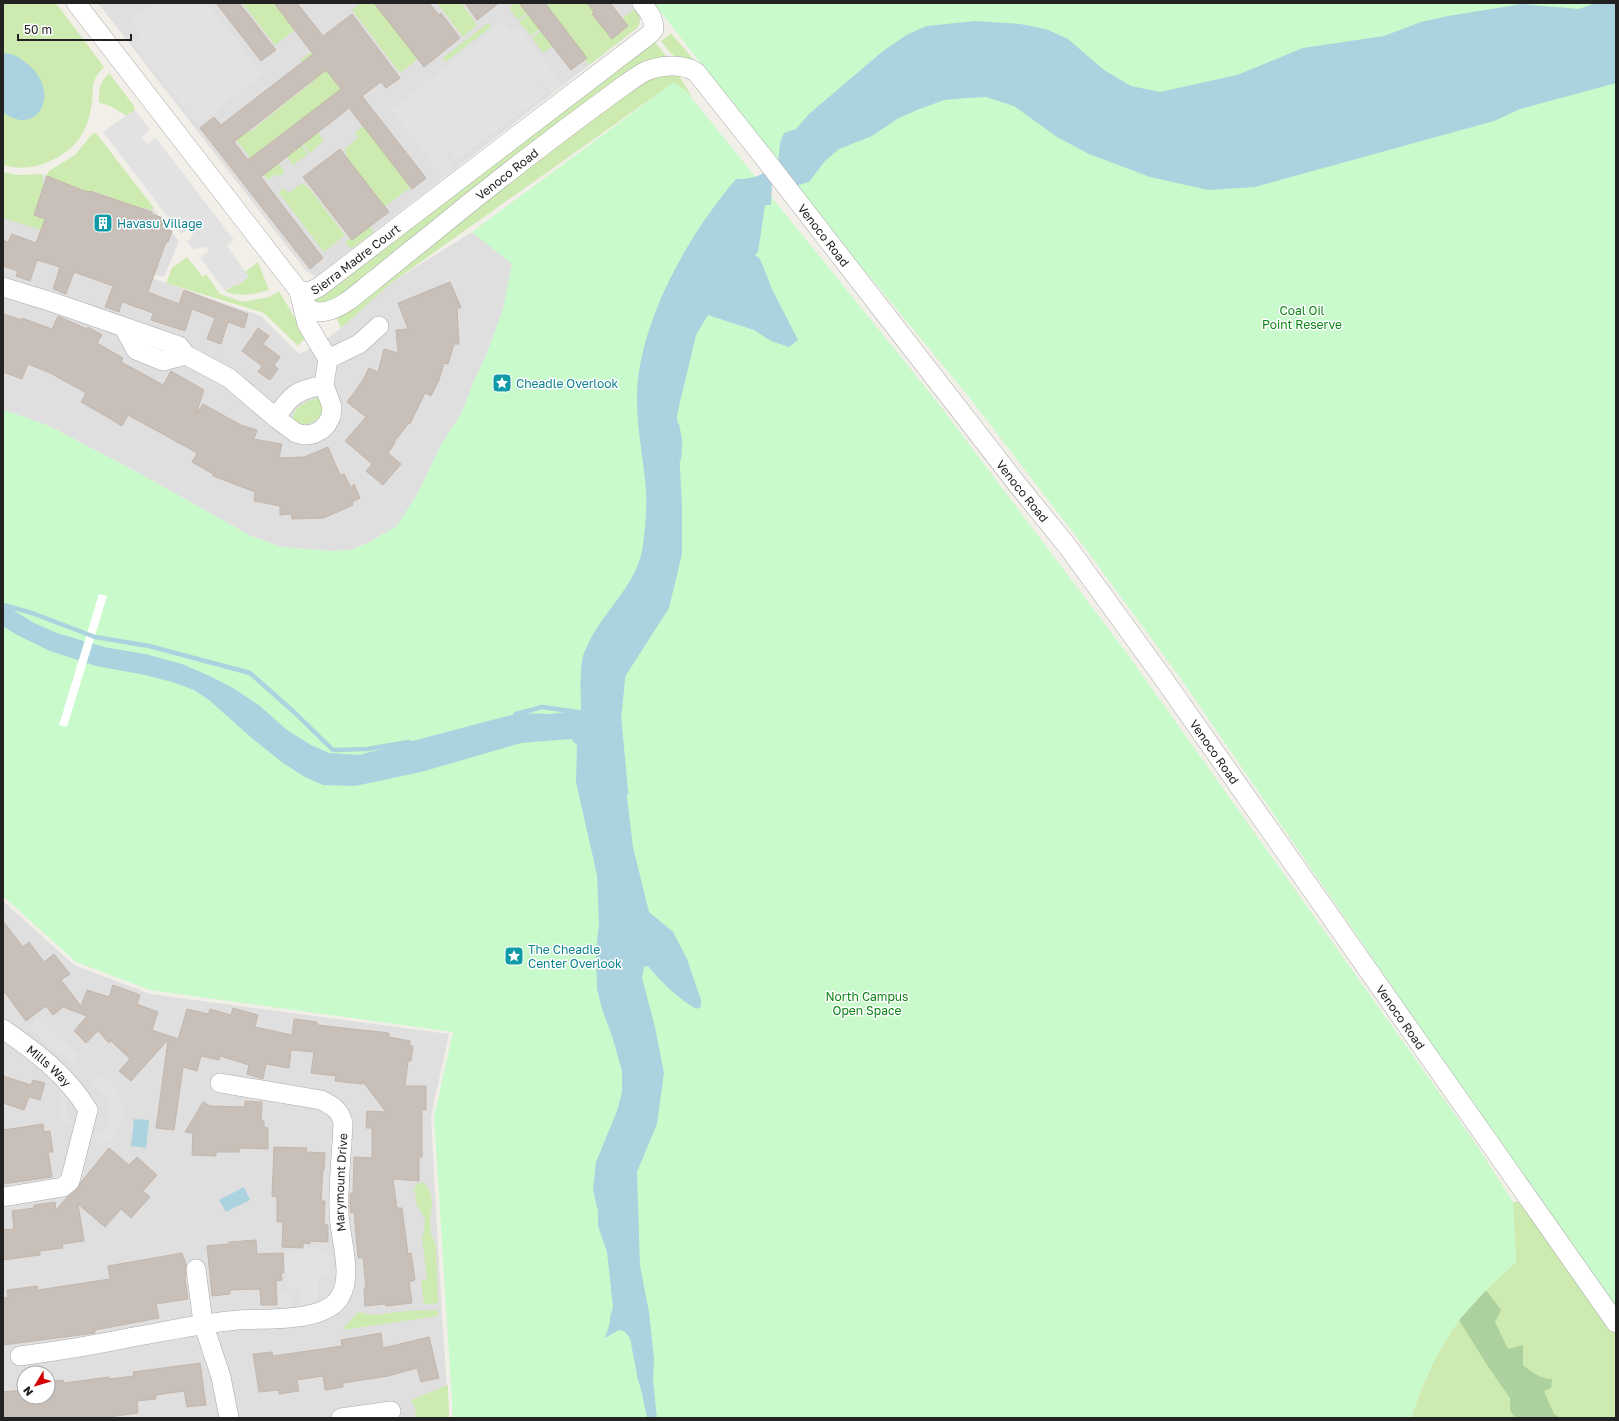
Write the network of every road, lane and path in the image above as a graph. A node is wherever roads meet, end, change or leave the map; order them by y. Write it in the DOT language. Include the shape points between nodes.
graph roads {
  1 [pos="76,3"];
  2 [pos="642,3"];
  3 [pos="3,287"];
  4 [pos="299,291"];
  5 [pos="379,326"];
  6 [pos="328,359"];
  7 [pos="324,385"];
  8 [pos="276,418"];
  9 [pos="3,1028"];
  10 [pos="220,1083"];
  11 [pos="3,1197"];
  12 [pos="196,1269"];
  13 [pos="211,1322"];
  14 [pos="1616,1323"];
  15 [pos="20,1356"];
  16 [pos="391,1411"];
  17 [pos="229,1418"];
  18 [pos="241,1418"];
  19 [pos="341,1418"];
  1 -- 4 [label="street, Sierra Madre Court"];
  2 -- 4 [label="street, Sierra Madre Court" via="654,22 654,29 603,71 319,288 308,292"];
  3 -- 8 [label="street" via="124,328 136,350 163,361 186,355 229,378"];
  4 -- 6 [label="street" via="306,324"];
  4 -- 14 [label="street, Venoco Road" via="303,303 314,311 328,311 345,302 558,134 644,72 679,66 696,72 1068,547 1163,678"];
  5 -- 6 [label="street" via="359,344"];
  6 -- 7 [label="street"];
  7 -- 8 [label="street" via="307,388 292,396"];
  7 -- 8 [label="street" via="332,407 331,416 321,430 313,434 296,433"];
  9 -- 11 [label="street, Mills Way" via="65,1079 88,1110 70,1181 63,1188"];
  10 -- 13 [label="street, Marymount Drive" via="321,1100 341,1114 343,1123 339,1211 346,1279 340,1298 334,1305 318,1314"];
  12 -- 13 [label="street"];
  13 -- 15 [label="street, Marymount Drive" via="82,1347"];
  13 -- 17 [label="street"];
  13 -- 18 [label="street" via="223,1341 234,1374"];
  16 -- 19 [label="street"];
}
